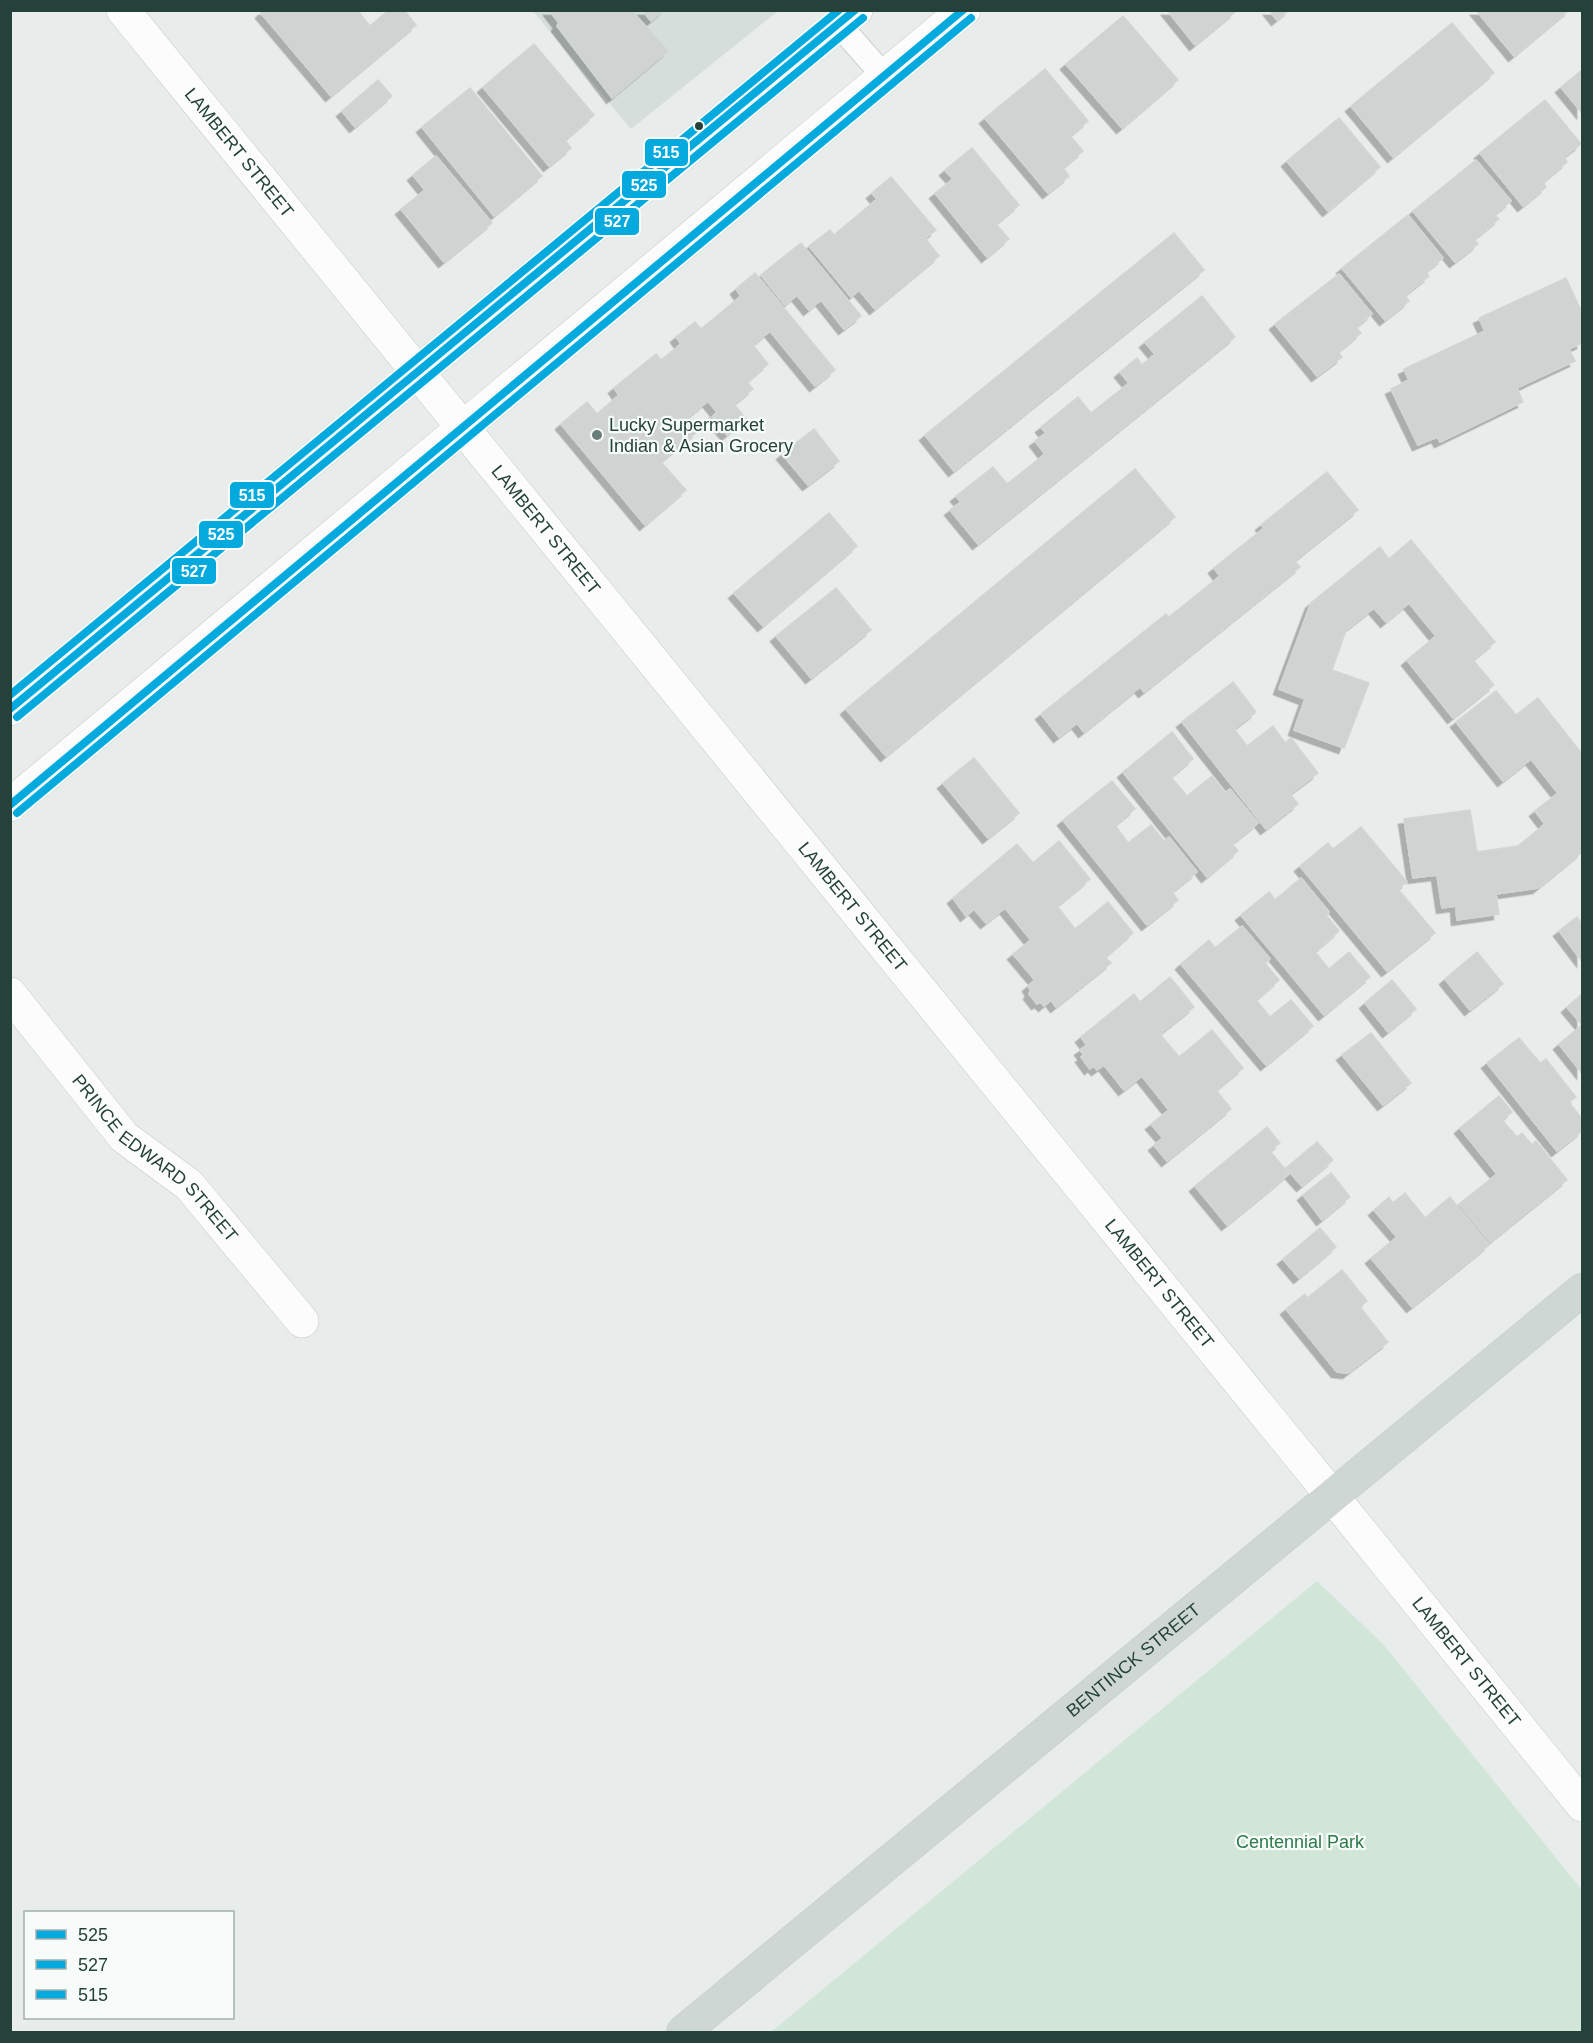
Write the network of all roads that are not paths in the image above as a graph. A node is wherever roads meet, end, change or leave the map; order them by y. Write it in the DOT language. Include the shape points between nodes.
graph roads {
  1 [pos="123,10"];
  2 [pos="964,10"];
  3 [pos="848,18"];
  4 [pos="885,76"];
  5 [pos="418,372"];
  6 [pos="463,428"];
  7 [pos="10,709"];
  8 [pos="10,805"];
  9 [pos="10,994"];
  10 [pos="1582,1290"];
  11 [pos="302,1322"];
  12 [pos="1333,1497"];
  13 [pos="1582,1805"];
  14 [pos="683,2032"];
  1 -- 5 [label="street, LAMBERT STREET"];
  2 -- 4 [label="street"];
  3 -- 4 [label="lane"];
  3 -- 5 [label="street"];
  4 -- 6 [label="street"];
  5 -- 6 [label="street, LAMBERT STREET"];
  5 -- 7 [label="street"];
  6 -- 8 [label="street"];
  6 -- 12 [label="street, LAMBERT STREET"];
  9 -- 11 [label="street, PRINCE EDWARD STREET" via="124,1137 189,1185"];
  10 -- 12 [label="main road, BENTINCK STREET"];
  12 -- 13 [label="street, LAMBERT STREET"];
  12 -- 14 [label="main road, BENTINCK STREET"];
}
